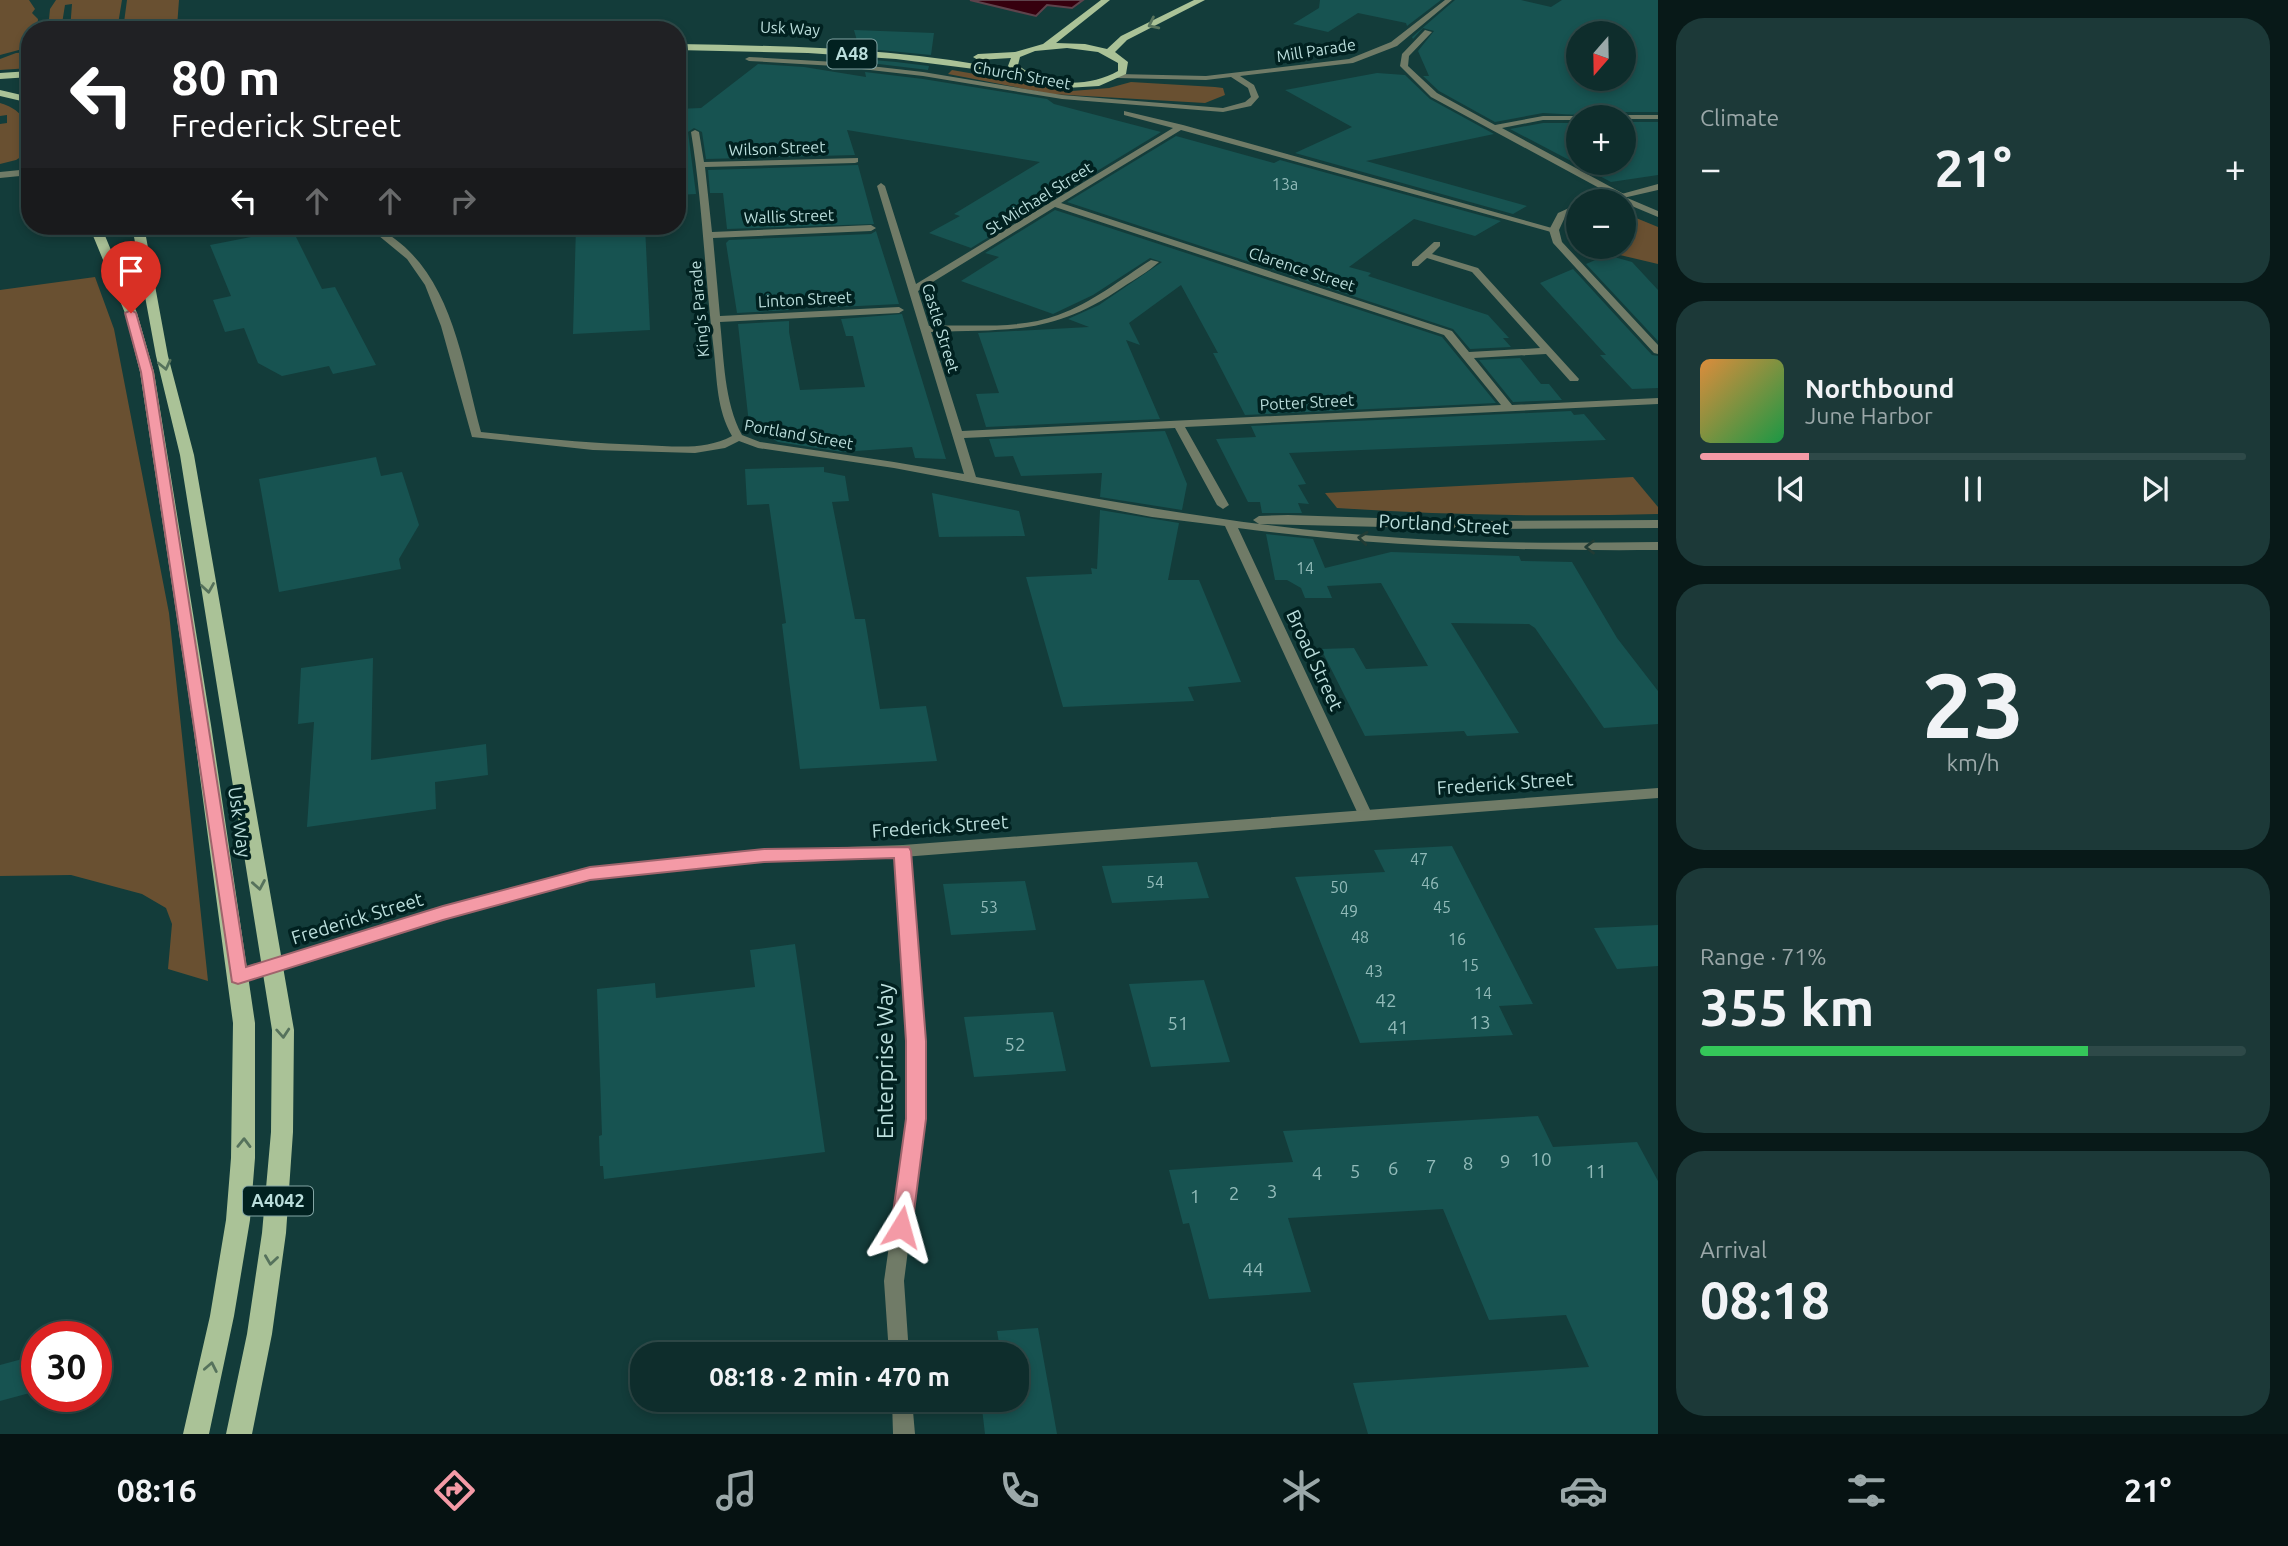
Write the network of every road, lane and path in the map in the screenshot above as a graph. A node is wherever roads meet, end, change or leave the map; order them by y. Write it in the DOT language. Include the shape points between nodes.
graph roads {
  1 [pos="1106,0"];
  2 [pos="1200,0"];
  3 [pos="1449,0"];
  4 [pos="1428,32"];
  5 [pos="686,39"];
  6 [pos="1046,46"];
  7 [pos="686,47"];
  8 [pos="1109,53"];
  9 [pos="1016,55"];
  10 [pos="750,59"];
  11 [pos="1123,62"];
  12 [pos="1025,76"];
  13 [pos="1118,76"];
  14 [pos="1234,76"];
  15 [pos="21,77"];
  16 [pos="1169,77"];
  17 [pos="0,78"];
  18 [pos="21,91"];
  19 [pos="0,93"];
  20 [pos="21,98"];
  21 [pos="1126,113"];
  22 [pos="1636,117"];
  23 [pos="1658,117"];
  24 [pos="1566,118"];
  25 [pos="1180,127"];
  26 [pos="1495,128"];
  27 [pos="695,132"];
  28 [pos="855,160"];
  29 [pos="701,165"];
  30 [pos="21,173"];
  31 [pos="0,175"];
  32 [pos="881,186"];
  33 [pos="1658,187"];
  34 [pos="1606,189"];
  35 [pos="1636,192"];
  36 [pos="1054,204"];
  37 [pos="1636,204"];
  38 [pos="1566,213"];
  39 [pos="1658,214"];
  40 [pos="871,228"];
  41 [pos="1554,230"];
  42 [pos="99,235"];
  43 [pos="140,235"];
  44 [pos="384,235"];
  45 [pos="709,235"];
  46 [pos="1437,244"];
  47 [pos="1426,256"];
  48 [pos="1154,262"];
  49 [pos="1415,264"];
  50 [pos="912,291"];
  51 [pos="899,310"];
  52 [pos="714,319"];
  53 [pos="925,329"];
  54 [pos="1548,351"];
  55 [pos="1658,351"];
  56 [pos="1466,355"];
  57 [pos="1574,379"];
  58 [pos="1658,401"];
  59 [pos="1509,408"];
  60 [pos="1178,424"];
  61 [pos="957,435"];
  62 [pos="738,438"];
  63 [pos="971,480"];
  64 [pos="1223,505"];
  65 [pos="1229,522"];
  66 [pos="1658,524"];
  67 [pos="1658,546"];
  68 [pos="1658,793"];
  69 [pos="1365,814"];
  70 [pos="903,851"];
  71 [pos="273,966"];
  72 [pos="238,976"];
  73 [pos="898,1342"];
  74 [pos="903,1412"];
  75 [pos="196,1434"];
  76 [pos="239,1434"];
  77 [pos="904,1434"];
  1 -- 6 [label="main road, A48"];
  2 -- 8 [label="main road, one-way" via="1124,37"];
  3 -- 14 [label="street, Mill Parade" via="1394,44 1374,54"];
  4 -- 26 [label="street" via="1405,56 1404,66 1434,95"];
  5 -- 9 [label="main road, Usk Way / A48" via="842,45 996,58"];
  6 -- 8 [label="main road, A48" via="1073,45"];
  6 -- 9 [label="main road, A48"];
  7 -- 12 [label="main road, Usk Way / A48" via="853,54 967,65"];
  8 -- 11 [label="main road, A48"];
  9 -- 12 [label="main road" via="1013,66"];
  10 -- 14 [label="street, Church Street" via="923,74 1062,97 1223,110 1248,104 1255,97 1251,88"];
  11 -- 13 [label="main road"];
  11 -- 16 [label="street, Mill Parade"];
  12 -- 13 [label="main road, A48" via="1073,85"];
  13 -- 16 [label="street, Mill Parade"];
  14 -- 16 [label="street, Mill Parade"];
  15 -- 17 [label="main road"];
  18 -- 19 [label="main road"];
  19 -- 20 [label="main road"];
  21 -- 25 [label="street"];
  22 -- 23 [label="street"];
  24 -- 26 [label="street"];
  25 -- 36 [label="street, St Michael Street"];
  25 -- 41 [label="street"];
  26 -- 34 [label="street"];
  27 -- 29 [label="street, King's Parade"];
  28 -- 29 [label="street, Wilson Street"];
  29 -- 45 [label="street, King's Parade"];
  30 -- 31 [label="street"];
  32 -- 50 [label="street, Castle Street"];
  33 -- 35 [label="street"];
  36 -- 50 [label="street, St Michael Street"];
  36 -- 56 [label="street, Clarence Street" via="1448,333"];
  37 -- 39 [label="street"];
  38 -- 41 [label="street"];
  40 -- 45 [label="street, Wallis Street"];
  41 -- 55 [label="street" via="1558,243 1585,275"];
  42 -- 72 [label="main road, Usk Way / A4042" via="131,313 147,372"];
  43 -- 71 [label="main road, Usk Way / A4042, one-way" via="162,356 187,455"];
  44 -- 62 [label="street, Portland Street" via="421,269 438,304 476,435 565,445 695,450"];
  45 -- 52 [label="street, King's Parade"];
  46 -- 47 [label="street"];
  47 -- 49 [label="street"];
  47 -- 54 [label="street" via="1475,270"];
  48 -- 53 [label="street" via="1082,309 1058,319"];
  50 -- 53 [label="street, Castle Street"];
  51 -- 52 [label="street, Linton Street"];
  52 -- 62 [label="street, King's Parade" via="728,421"];
  53 -- 61 [label="street, Castle Street"];
  54 -- 56 [label="street"];
  54 -- 57 [label="street"];
  56 -- 59 [label="street, Clarence Street"];
  58 -- 59 [label="street, Potter Street"];
  59 -- 60 [label="street, Potter Street"];
  60 -- 61 [label="street, Potter Street"];
  60 -- 64 [label="street"];
  61 -- 63 [label="street, Castle Street"];
  62 -- 63 [label="street, Portland Street"];
  63 -- 65 [label="street, Portland Street"];
  65 -- 66 [label="street, Portland Street"];
  67 -- 65 [label="street, Portland Street, one-way" via="1402,542"];
  65 -- 69 [label="street, Broad Street"];
  68 -- 69 [label="street, Frederick Street"];
  69 -- 70 [label="street, Frederick Street"];
  70 -- 71 [label="street, Frederick Street" via="764,856 590,873"];
  70 -- 73 [label="street, Enterprise Way" via="916,1041 916,1119 894,1281"];
  71 -- 72 [label="street, Frederick Street"];
  71 -- 76 [label="main road, Usk Way / A4042, one-way" via="283,1030 281,1162 263,1322"];
  75 -- 72 [label="main road, Usk Way / A4042, one-way" via="238,1220 245,1052"];
  74 -- 77 [label="street"];
}
